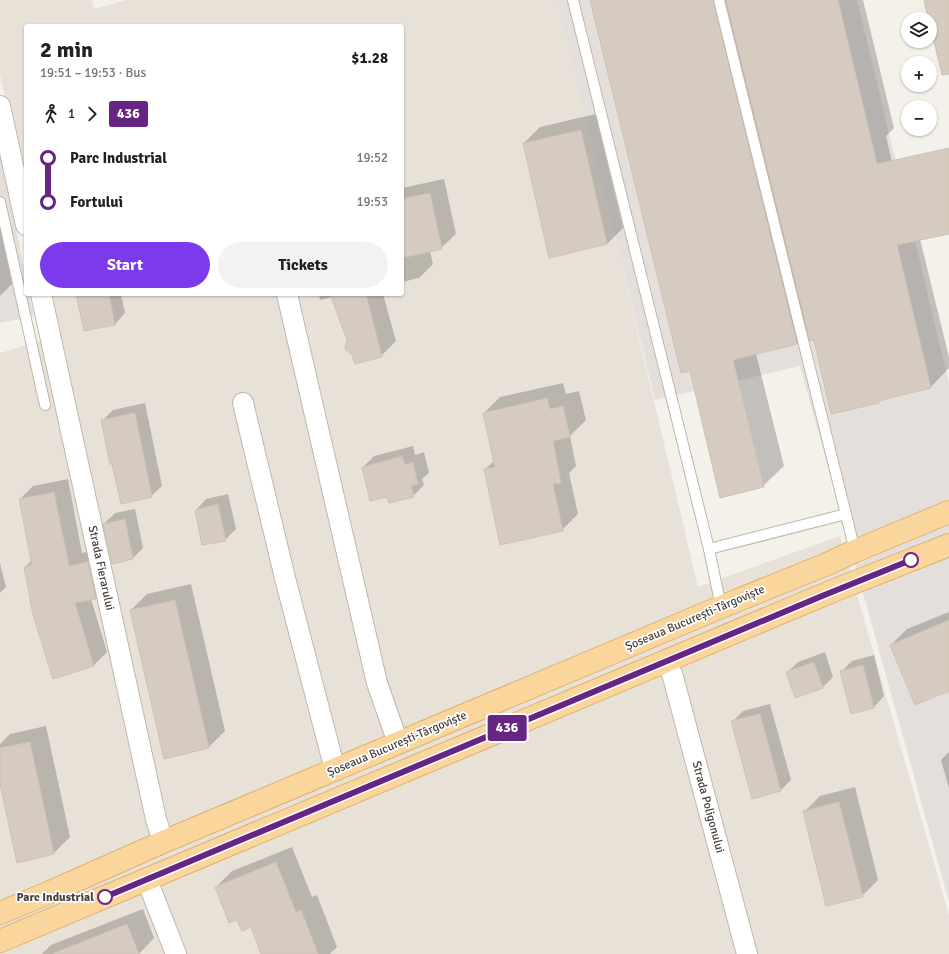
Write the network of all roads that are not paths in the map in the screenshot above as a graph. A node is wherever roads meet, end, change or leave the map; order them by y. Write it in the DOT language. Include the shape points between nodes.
graph roads {
  1 [pos="573,0"];
  2 [pos="719,0"];
  3 [pos="0,106"];
  4 [pos="0,202"];
  5 [pos="24,216"];
  6 [pos="41,296"];
  7 [pos="287,296"];
  8 [pos="243,403"];
  9 [pos="45,405"];
  10 [pos="949,512"];
  11 [pos="846,514"];
  12 [pos="949,545"];
  13 [pos="709,549"];
  14 [pos="855,551"];
  15 [pos="721,607"];
  16 [pos="667,661"];
  17 [pos="398,743"];
  18 [pos="335,770"];
  19 [pos="163,842"];
  20 [pos="147,880"];
  21 [pos="1,912"];
  22 [pos="0,941"];
  23 [pos="0,946"];
  24 [pos="4,954"];
  25 [pos="176,954"];
  26 [pos="747,954"];
  1 -- 13 [label="lane"];
  2 -- 11 [label="lane"];
  3 -- 5 [label="street"];
  4 -- 9 [label="lane"];
  6 -- 19 [label="street, Strada Fierarului"];
  7 -- 17 [label="street" via="377,682"];
  8 -- 18 [label="street"];
  10 -- 14 [label="main road, Șoseaua București-Târgoviște"];
  11 -- 13 [label="lane"];
  11 -- 14 [label="lane"];
  12 -- 16 [label="main road"];
  13 -- 15 [label="lane"];
  14 -- 15 [label="main road, Șoseaua București-Târgoviște"];
  15 -- 17 [label="main road, Șoseaua București-Târgoviște"];
  16 -- 20 [label="main road"];
  16 -- 26 [label="street, Strada Poligonului"];
  17 -- 18 [label="main road, Șoseaua București-Târgoviște"];
  18 -- 19 [label="main road, Șoseaua București-Târgoviște"];
  19 -- 21 [label="main road, Șoseaua București-Târgoviște"];
  20 -- 22 [label="main road"];
  20 -- 25 [label="street"];
  23 -- 24 [label="street"];
}
